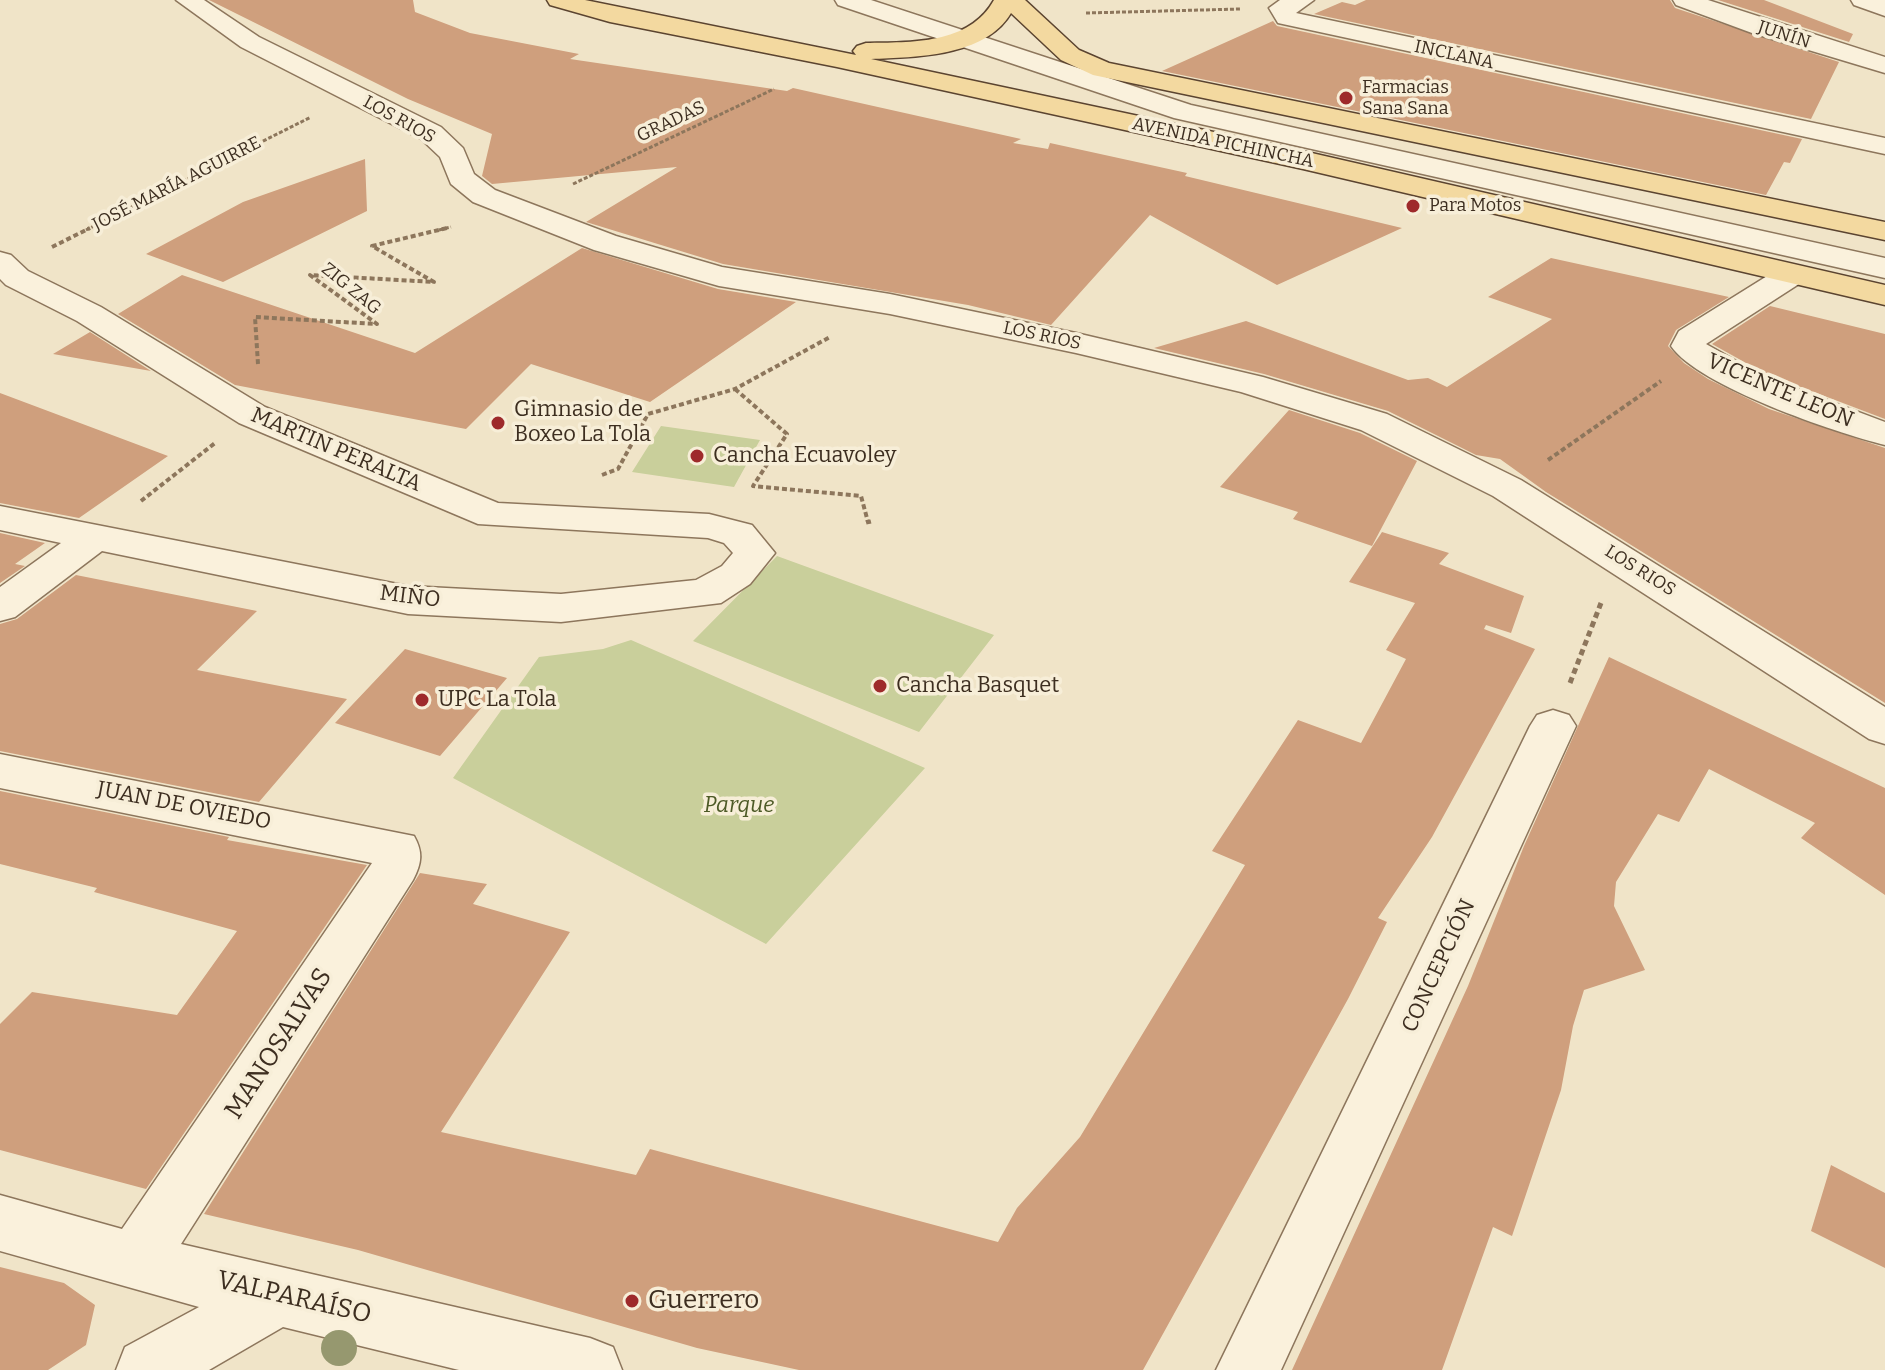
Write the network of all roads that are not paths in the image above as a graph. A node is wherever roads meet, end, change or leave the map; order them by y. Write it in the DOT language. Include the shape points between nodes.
graph roads {
  1 [pos="188,0"];
  2 [pos="559,0"];
  3 [pos="847,0"];
  4 [pos="881,0"];
  5 [pos="1685,0"];
  6 [pos="1863,0"];
  7 [pos="1291,4"];
  8 [pos="1014,5"];
  9 [pos="1885,9"];
  10 [pos="968,35"];
  11 [pos="796,51"];
  12 [pos="1885,65"];
  13 [pos="1885,146"];
  14 [pos="1885,231"];
  15 [pos="1885,251"];
  16 [pos="2,268"];
  17 [pos="1885,268"];
  18 [pos="1791,275"];
  19 [pos="1885,295"];
  20 [pos="1885,434"];
  21 [pos="0,518"];
  22 [pos="709,526"];
  23 [pos="98,535"];
  24 [pos="0,607"];
  25 [pos="1553,726"];
  26 [pos="1885,728"];
  27 [pos="0,771"];
  28 [pos="369,842"];
  29 [pos="0,1223"];
  30 [pos="135,1262"];
  31 [pos="280,1295"];
  32 [pos="148,1370"];
  33 [pos="590,1370"];
  34 [pos="1248,1370"];
  1 -- 26 [label="street, LOS RIOS" via="250,42 431,133 453,154 461,178 484,196 605,243 719,276 890,304 1251,384 1374,422 1507,488"];
  2 -- 11 [label="main road, AVENIDA PICHINCHA"];
  3 -- 10 [label="street"];
  4 -- 10 [label="street"];
  5 -- 12 [label="street, JUNÍN"];
  6 -- 9 [label="street"];
  7 -- 13 [label="street, INCLANA" via="1287,18"];
  8 -- 10 [label="main road"];
  8 -- 14 [label="main road" via="1070,55 1102,69"];
  10 -- 11 [label="main road" via="893,50"];
  10 -- 15 [label="street" via="1199,103"];
  10 -- 17 [label="street" via="1184,112"];
  11 -- 18 [label="main road, AVENIDA PICHINCHA" via="1303,160"];
  16 -- 22 [label="street, MARTIN PERALTA" via="89,314 252,415 492,515"];
  18 -- 19 [label="main road, AVENIDA PICHINCHA"];
  18 -- 20 [label="street, VICENTE LEON" via="1694,347"];
  21 -- 23 [label="street, MIÑO"];
  22 -- 23 [label="street, MIÑO" via="738,534 755,553 736,575 706,593 561,608 408,600"];
  23 -- 24 [label="street"];
  25 -- 34 [label="street, CONCEPCIÓN"];
  27 -- 28 [label="street, JUAN DE OVIEDO"];
  28 -- 30 [label="street, MANOSALVAS" via="397,849 396,866"];
  29 -- 30 [label="street, VALPARAÍSO"];
  30 -- 31 [label="street, VALPARAÍSO"];
  31 -- 32 [label="street"];
  31 -- 33 [label="street, VALPARAÍSO"];
}
